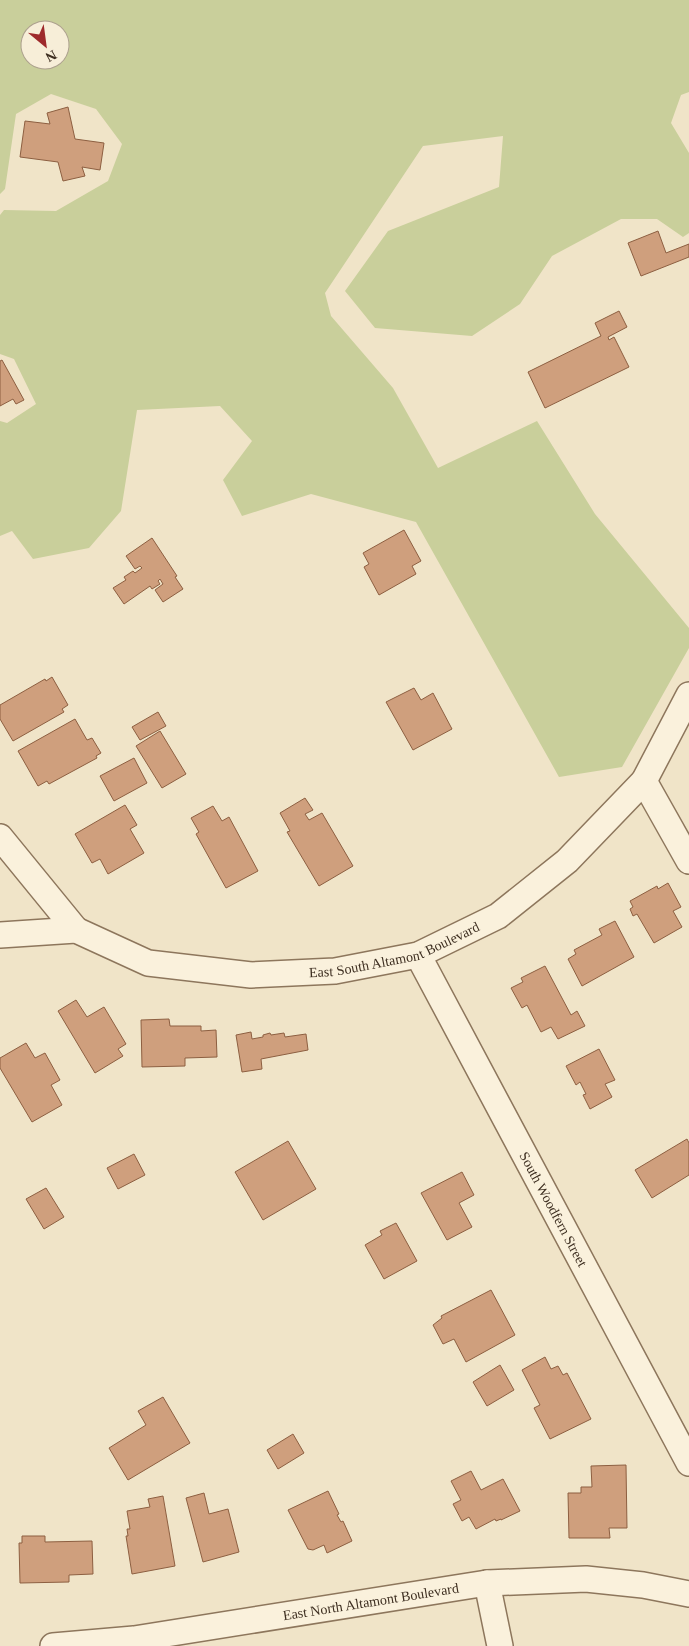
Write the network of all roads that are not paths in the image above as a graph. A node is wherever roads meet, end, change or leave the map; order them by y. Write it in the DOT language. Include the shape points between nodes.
graph roads {
  1 [pos="689,695"];
  2 [pos="644,781"];
  3 [pos="0,837"];
  4 [pos="689,861"];
  5 [pos="76,930"];
  6 [pos="0,935"];
  7 [pos="418,955"];
  8 [pos="689,1463"];
  9 [pos="487,1583"];
  10 [pos="689,1594"];
  11 [pos="53,1646"];
  12 [pos="500,1646"];
  1 -- 2 [label="street, East South Altamont Boulevard"];
  2 -- 4 [label="street"];
  2 -- 7 [label="street, East South Altamont Boulevard" via="567,861 498,916"];
  3 -- 5 [label="street"];
  5 -- 6 [label="street, East South Altamont Boulevard"];
  5 -- 7 [label="street, East South Altamont Boulevard" via="148,962 251,975 335,971"];
  7 -- 8 [label="street, South Woodfern Street"];
  9 -- 10 [label="street, East North Altamont Boulevard" via="586,1579"];
  9 -- 11 [label="street, East North Altamont Boulevard" via="134,1639"];
  9 -- 12 [label="street"];
}
